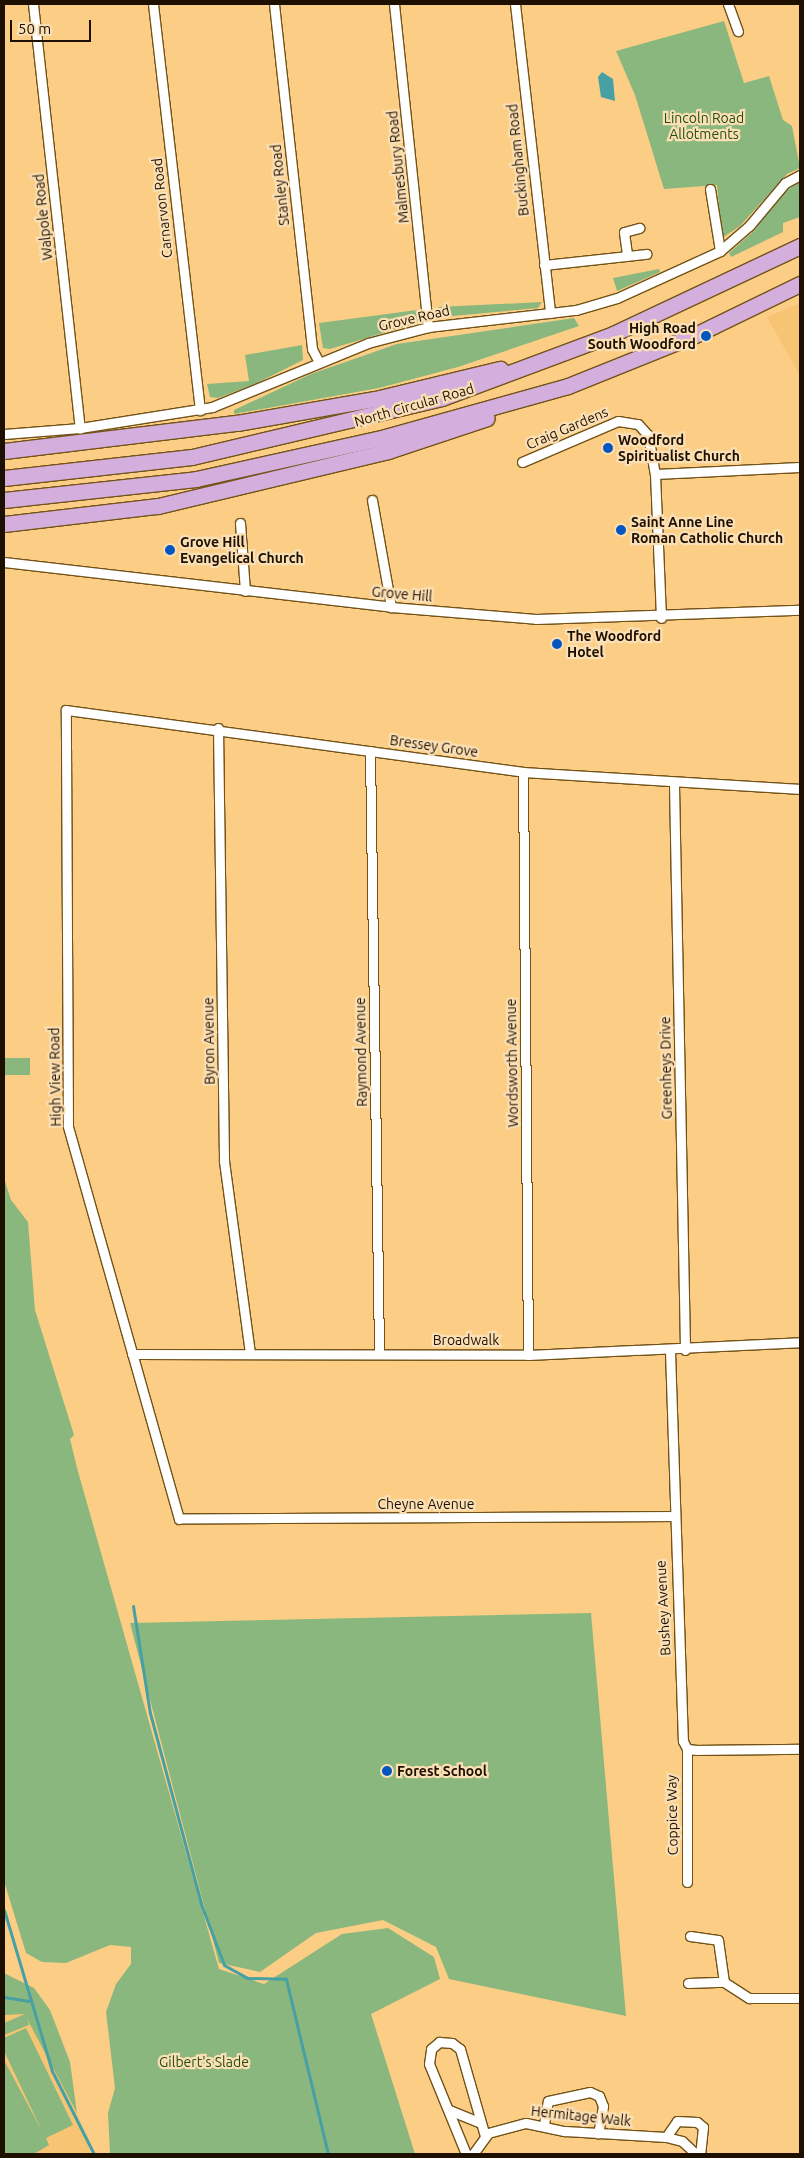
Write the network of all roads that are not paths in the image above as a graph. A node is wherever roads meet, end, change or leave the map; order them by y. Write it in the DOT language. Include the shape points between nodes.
graph roads {
  1 [pos="32,4"];
  2 [pos="153,4"];
  3 [pos="274,4"];
  4 [pos="394,4"];
  5 [pos="515,4"];
  6 [pos="728,4"];
  7 [pos="738,31"];
  8 [pos="800,175"];
  9 [pos="710,189"];
  10 [pos="639,228"];
  11 [pos="800,246"];
  12 [pos="720,251"];
  13 [pos="627,254"];
  14 [pos="646,254"];
  15 [pos="544,265"];
  16 [pos="800,284"];
  17 [pos="550,313"];
  18 [pos="428,327"];
  19 [pos="555,356"];
  20 [pos="319,362"];
  21 [pos="568,386"];
  22 [pos="200,410"];
  23 [pos="80,428"];
  24 [pos="4,434"];
  25 [pos="4,452"];
  26 [pos="522,462"];
  27 [pos="800,467"];
  28 [pos="655,474"];
  29 [pos="4,478"];
  30 [pos="4,500"];
  31 [pos="372,500"];
  32 [pos="240,523"];
  33 [pos="4,524"];
  34 [pos="4,562"];
  35 [pos="245,591"];
  36 [pos="390,608"];
  37 [pos="800,610"];
  38 [pos="661,618"];
  39 [pos="66,710"];
  40 [pos="218,728"];
  41 [pos="370,751"];
  42 [pos="523,772"];
  43 [pos="674,785"];
  44 [pos="800,789"];
  45 [pos="800,1342"];
  46 [pos="685,1350"];
  47 [pos="670,1351"];
  48 [pos="250,1353"];
  49 [pos="379,1353"];
  50 [pos="132,1354"];
  51 [pos="528,1355"];
  52 [pos="673,1516"];
  53 [pos="179,1519"];
  54 [pos="687,1749"];
  55 [pos="800,1749"];
  56 [pos="687,1882"];
  57 [pos="690,1936"];
  58 [pos="724,1982"];
  59 [pos="688,1983"];
  60 [pos="800,1998"];
  61 [pos="449,2110"];
  62 [pos="479,2122"];
  63 [pos="544,2124"];
  64 [pos="598,2134"];
  65 [pos="485,2136"];
  66 [pos="666,2137"];
  67 [pos="471,2153"];
  68 [pos="698,2154"];
  1 -- 23 [label="street, Walpole Road"];
  2 -- 22 [label="street, Carnarvon Road"];
  3 -- 20 [label="street, Stanley Road" via="312,349"];
  4 -- 18 [label="street, Malmesbury Road"];
  5 -- 15 [label="street, Buckingham Road"];
  6 -- 7 [label="street"];
  8 -- 12 [label="street, Grove Road" via="785,183 749,226"];
  9 -- 12 [label="street"];
  10 -- 13 [label="street" via="624,232"];
  11 -- 19 [label="highway, North Circular Road" via="667,310"];
  12 -- 17 [label="street, Grove Road" via="617,298"];
  13 -- 14 [label="street"];
  13 -- 15 [label="street"];
  15 -- 17 [label="street, Buckingham Road"];
  16 -- 21 [label="highway, North Circular Road" via="695,335"];
  17 -- 18 [label="street, Grove Road"];
  18 -- 20 [label="street, Grove Road"];
  19 -- 25 [label="highway" via="319,409 80,445"];
  19 -- 29 [label="highway, North Circular Road" via="442,398 255,445 129,466"];
  20 -- 22 [label="street, Grove Road" via="228,403"];
  21 -- 30 [label="highway, North Circular Road" via="260,468 142,486"];
  21 -- 33 [label="highway" via="443,433 304,472 139,510"];
  22 -- 23 [label="street, Grove Road"];
  23 -- 24 [label="street, Grove Road"];
  26 -- 28 [label="street, Craig Gardens" via="618,422 638,424 648,435"];
  27 -- 28 [label="street"];
  28 -- 38 [label="street"];
  31 -- 36 [label="street"];
  32 -- 35 [label="street"];
  34 -- 35 [label="street, Grove Hill"];
  35 -- 36 [label="street, Grove Hill"];
  36 -- 38 [label="street, Grove Hill" via="536,619"];
  37 -- 38 [label="street, Grove Hill"];
  39 -- 40 [label="street, Bressey Grove"];
  39 -- 50 [label="street, High View Road" via="68,1126"];
  40 -- 41 [label="street, Bressey Grove"];
  40 -- 48 [label="street, Byron Avenue" via="224,1162"];
  41 -- 42 [label="street, Bressey Grove"];
  41 -- 49 [label="street, Raymond Avenue"];
  42 -- 43 [label="street, Bressey Grove"];
  42 -- 51 [label="street, Wordsworth Avenue"];
  43 -- 44 [label="street, Bressey Grove"];
  43 -- 46 [label="street, Greenheys Drive"];
  45 -- 46 [label="street, Broadwalk"];
  46 -- 47 [label="street, Broadwalk"];
  47 -- 51 [label="street, Broadwalk"];
  47 -- 52 [label="street, Bushey Avenue"];
  48 -- 49 [label="street, Broadwalk"];
  48 -- 50 [label="street, Broadwalk"];
  49 -- 51 [label="street, Broadwalk"];
  50 -- 53 [label="street, High View Road"];
  52 -- 53 [label="street, Cheyne Avenue"];
  52 -- 54 [label="street, Bushey Avenue"];
  54 -- 55 [label="street"];
  54 -- 56 [label="street, Coppice Way"];
  57 -- 58 [label="street" via="718,1940"];
  58 -- 59 [label="street"];
  58 -- 60 [label="street" via="749,1998"];
  61 -- 62 [label="street"];
  61 -- 62 [label="street" via="427,2057 440,2042 452,2043 460,2049"];
  61 -- 67 [label="street"];
  62 -- 65 [label="street"];
  63 -- 64 [label="street, Hermitage Walk"];
  63 -- 64 [label="street" via="548,2102 590,2092 599,2096 603,2106"];
  63 -- 65 [label="street, Hermitage Walk" via="506,2125"];
  64 -- 66 [label="street, Hermitage Walk"];
  65 -- 67 [label="street, Hermitage Walk"];
  66 -- 68 [label="street, Hermitage Walk" via="682,2141"];
  66 -- 68 [label="street, Hermitage Walk" via="677,2121 697,2122 703,2127"];
}
